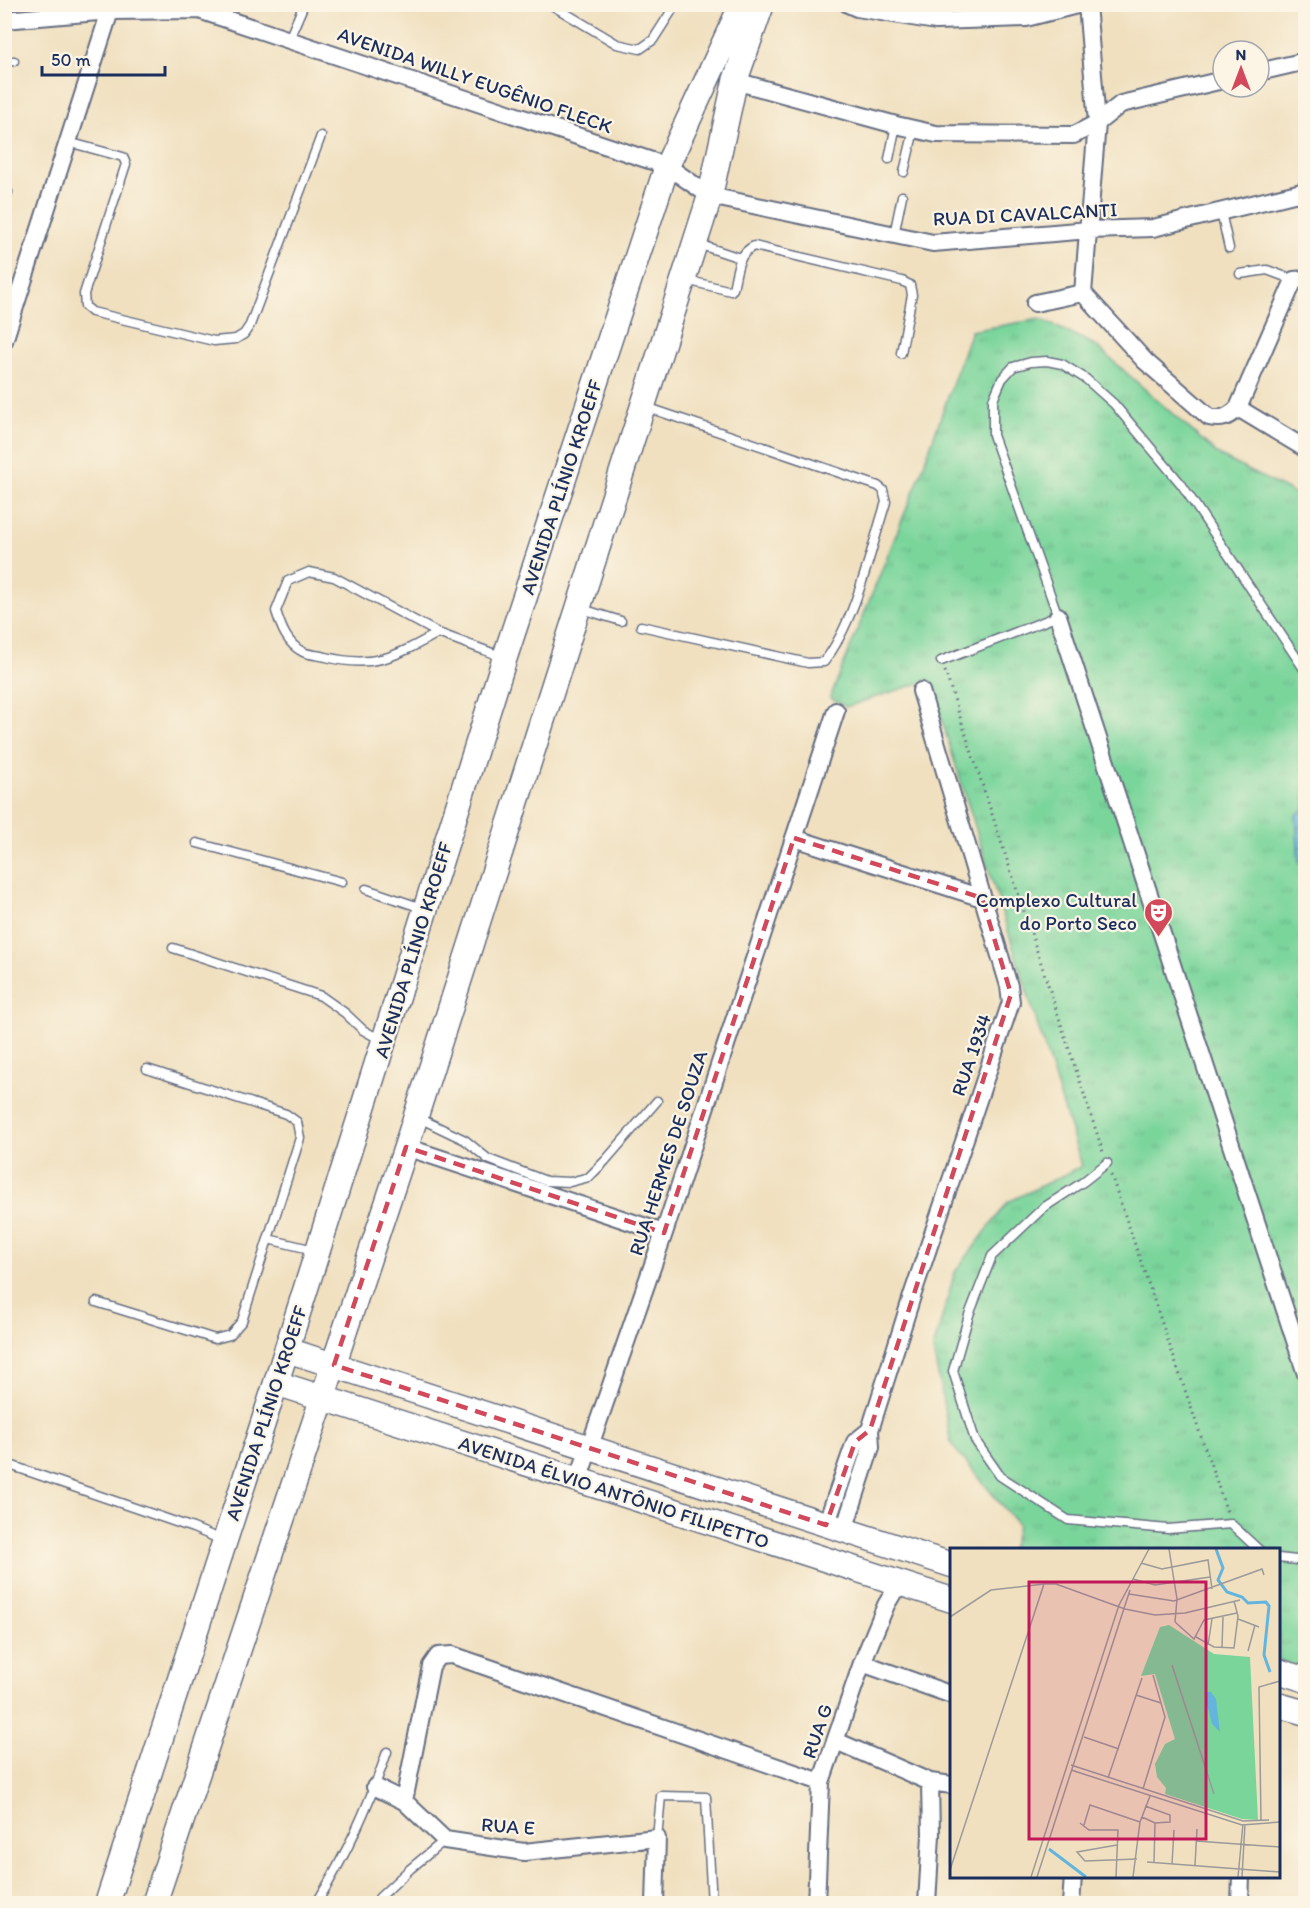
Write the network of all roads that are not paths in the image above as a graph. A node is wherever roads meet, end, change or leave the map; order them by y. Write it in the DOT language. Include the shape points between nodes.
graph roads {
  1 [pos="304,4"];
  2 [pos="550,4"];
  3 [pos="676,4"];
  4 [pos="742,4"];
  5 [pos="762,4"];
  6 [pos="848,4"];
  7 [pos="1081,4"];
  8 [pos="1087,4"];
  9 [pos="199,7"];
  10 [pos="110,11"];
  11 [pos="937,13"];
  12 [pos="4,20"];
  13 [pos="289,39"];
  14 [pos="14,61"];
  15 [pos="1305,61"];
  16 [pos="4,62"];
  17 [pos="1271,69"];
  18 [pos="735,81"];
  19 [pos="1211,83"];
  20 [pos="1097,123"];
  21 [pos="896,125"];
  22 [pos="914,130"];
  23 [pos="321,136"];
  24 [pos="68,142"];
  25 [pos="889,159"];
  26 [pos="667,166"];
  27 [pos="904,172"];
  28 [pos="4,184"];
  29 [pos="1305,191"];
  30 [pos="710,196"];
  31 [pos="902,196"];
  32 [pos="4,205"];
  33 [pos="1221,212"];
  34 [pos="1089,230"];
  35 [pos="894,235"];
  36 [pos="695,243"];
  37 [pos="1229,248"];
  38 [pos="740,258"];
  39 [pos="1240,274"];
  40 [pos="683,279"];
  41 [pos="1300,280"];
  42 [pos="1083,293"];
  43 [pos="1035,303"];
  44 [pos="4,341"];
  45 [pos="901,352"];
  46 [pos="643,406"];
  47 [pos="1232,413"];
  48 [pos="1305,449"];
  49 [pos="578,608"];
  50 [pos="1058,616"];
  51 [pos="621,621"];
  52 [pos="641,626"];
  53 [pos="438,633"];
  54 [pos="505,657"];
  55 [pos="941,661"];
  56 [pos="1305,672"];
  57 [pos="921,691"];
  58 [pos="836,711"];
  59 [pos="794,838"];
  60 [pos="197,843"];
  61 [pos="342,882"];
  62 [pos="366,889"];
  63 [pos="982,898"];
  64 [pos="426,909"];
  65 [pos="173,948"];
  66 [pos="384,1042"];
  67 [pos="147,1069"];
  68 [pos="657,1101"];
  69 [pos="416,1117"];
  70 [pos="406,1147"];
  71 [pos="1107,1163"];
  72 [pos="664,1233"];
  73 [pos="268,1239"];
  74 [pos="318,1251"];
  75 [pos="96,1302"];
  76 [pos="287,1350"];
  77 [pos="334,1365"];
  78 [pos="1305,1374"];
  79 [pos="276,1383"];
  80 [pos="322,1398"];
  81 [pos="589,1448"];
  82 [pos="4,1463"];
  83 [pos="578,1480"];
  84 [pos="834,1532"];
  85 [pos="224,1541"];
  86 [pos="1257,1548"];
  87 [pos="794,1550"];
  88 [pos="1280,1558"];
  89 [pos="1305,1561"];
  90 [pos="950,1565"];
  91 [pos="859,1570"];
  92 [pos="899,1583"];
  93 [pos="950,1600"];
  94 [pos="862,1663"];
  95 [pos="1280,1672"];
  96 [pos="1305,1680"];
  97 [pos="950,1695"];
  98 [pos="1280,1706"];
  99 [pos="1305,1713"];
  100 [pos="836,1741"];
  101 [pos="387,1752"];
  102 [pos="821,1782"];
  103 [pos="930,1782"];
  104 [pos="950,1785"];
  105 [pos="375,1787"];
  106 [pos="404,1801"];
  107 [pos="657,1838"];
  108 [pos="445,1840"];
  109 [pos="1073,1878"];
  110 [pos="1241,1878"];
  111 [pos="379,1899"];
  112 [pos="107,1904"];
  113 [pos="154,1904"];
  114 [pos="316,1904"];
  115 [pos="655,1904"];
  116 [pos="712,1904"];
  117 [pos="816,1904"];
  118 [pos="927,1904"];
  119 [pos="1071,1904"];
  120 [pos="1240,1904"];
  1 -- 13 [label="lane"];
  2 -- 3 [label="lane" via="617,44 640,49 653,40"];
  4 -- 26 [label="main road, AVENIDA PLÍNIO KROEFF"];
  5 -- 18 [label="main road"];
  6 -- 11 [label="street" via="857,8"];
  7 -- 11 [label="street" via="1026,18"];
  8 -- 20 [label="street"];
  9 -- 10 [label="street, AVENIDA WILLY EUGÊNIO FLECK"];
  9 -- 13 [label="street, AVENIDA WILLY EUGÊNIO FLECK"];
  10 -- 12 [label="street, AVENIDA WILLY EUGÊNIO FLECK"];
  10 -- 24 [label="street"];
  13 -- 26 [label="street, AVENIDA WILLY EUGÊNIO FLECK"];
  14 -- 16 [label="lane"];
  15 -- 17 [label="street"];
  18 -- 21 [label="street"];
  18 -- 30 [label="main road"];
  19 -- 20 [label="street" via="1121,104"];
  20 -- 22 [label="street" via="1074,135 936,134"];
  20 -- 34 [label="street"];
  21 -- 22 [label="street"];
  21 -- 25 [label="lane"];
  22 -- 27 [label="lane"];
  23 -- 24 [label="lane" via="250,325 236,339 214,341 92,312 85,306 84,294 126,164 123,157"];
  24 -- 44 [label="street"];
  26 -- 30 [label="street, AVENIDA WILLY EUGÊNIO FLECK"];
  26 -- 54 [label="main road, AVENIDA PLÍNIO KROEFF"];
  28 -- 32 [label="lane" via="8,192"];
  29 -- 33 [label="street, RUA DI CAVALCANTI"];
  30 -- 35 [label="street, RUA DI CAVALCANTI"];
  30 -- 36 [label="main road"];
  31 -- 35 [label="lane"];
  33 -- 34 [label="street, RUA DI CAVALCANTI" via="1153,228"];
  33 -- 37 [label="lane"];
  34 -- 35 [label="street, RUA DI CAVALCANTI" via="933,243"];
  34 -- 42 [label="street"];
  36 -- 38 [label="lane"];
  36 -- 40 [label="main road"];
  38 -- 40 [label="lane" via="730,291"];
  38 -- 45 [label="lane" via="754,246 910,285 912,295"];
  39 -- 41 [label="lane" via="1267,270"];
  40 -- 46 [label="main road"];
  41 -- 47 [label="street"];
  42 -- 43 [label="street"];
  42 -- 47 [label="street" via="1145,361 1209,417 1217,419"];
  46 -- 49 [label="main road"];
  46 -- 52 [label="lane" via="878,486 886,502 837,645 824,662 808,663"];
  47 -- 48 [label="street"];
  49 -- 51 [label="lane"];
  49 -- 69 [label="main road"];
  50 -- 55 [label="lane"];
  50 -- 56 [label="lane" via="993,435 993,400 1002,379 1013,368 1031,362 1062,364 1114,404 1182,485"];
  50 -- 78 [label="street"];
  53 -- 53 [label="lane" via="401,653 349,662 303,651 284,634 276,611 288,581 309,572 334,577"];
  53 -- 54 [label="lane"];
  54 -- 64 [label="main road, AVENIDA PLÍNIO KROEFF"];
  57 -- 63 [label="street, RUA 1934"];
  58 -- 59 [label="street, RUA HERMES DE SOUZA"];
  59 -- 63 [label="street"];
  59 -- 72 [label="street, RUA HERMES DE SOUZA"];
  60 -- 61 [label="lane"];
  62 -- 64 [label="lane"];
  63 -- 84 [label="street, RUA 1934" via="1011,1002 870,1430 855,1442"];
  64 -- 66 [label="main road, AVENIDA PLÍNIO KROEFF"];
  65 -- 66 [label="lane" via="321,996"];
  66 -- 74 [label="main road, AVENIDA PLÍNIO KROEFF"];
  67 -- 73 [label="lane" via="286,1114 297,1122 300,1138"];
  68 -- 69 [label="lane" via="589,1177 570,1182 546,1181 488,1159 465,1140"];
  69 -- 70 [label="main road"];
  70 -- 72 [label="street"];
  70 -- 77 [label="main road"];
  71 -- 86 [label="lane" via="1043,1209 992,1256 953,1371 975,1440 999,1476 1068,1521 1168,1529 1231,1524"];
  72 -- 81 [label="street, RUA HERMES DE SOUZA"];
  73 -- 74 [label="lane"];
  73 -- 75 [label="lane" via="242,1321 230,1335 215,1339"];
  74 -- 76 [label="main road, AVENIDA PLÍNIO KROEFF"];
  76 -- 77 [label="main road, AVENIDA ÉLVIO ANTÔNIO FILIPETTO"];
  76 -- 79 [label="main road, AVENIDA PLÍNIO KROEFF"];
  77 -- 80 [label="main road"];
  77 -- 81 [label="main road, AVENIDA ÉLVIO ANTÔNIO FILIPETTO"];
  79 -- 80 [label="main road, AVENIDA ÉLVIO ANTÔNIO FILIPETTO"];
  79 -- 85 [label="main road, AVENIDA PLÍNIO KROEFF"];
  80 -- 83 [label="main road, AVENIDA ÉLVIO ANTÔNIO FILIPETTO"];
  80 -- 113 [label="main road"];
  81 -- 83 [label="street, RUA HERMES DE SOUZA"];
  81 -- 84 [label="main road, AVENIDA ÉLVIO ANTÔNIO FILIPETTO"];
  82 -- 85 [label="lane"];
  83 -- 87 [label="main road, AVENIDA ÉLVIO ANTÔNIO FILIPETTO"];
  84 -- 87 [label="main road" via="818,1547"];
  84 -- 90 [label="main road, AVENIDA ÉLVIO ANTÔNIO FILIPETTO"];
  84 -- 91 [label="main road" via="846,1561"];
  85 -- 112 [label="main road, AVENIDA PLÍNIO KROEFF"];
  87 -- 91 [label="main road, AVENIDA ÉLVIO ANTÔNIO FILIPETTO"];
  88 -- 89 [label="lane"];
  91 -- 92 [label="main road, AVENIDA ÉLVIO ANTÔNIO FILIPETTO"];
  92 -- 93 [label="main road, AVENIDA ÉLVIO ANTÔNIO FILIPETTO"];
  92 -- 94 [label="street, RUA G"];
  94 -- 97 [label="street"];
  94 -- 100 [label="street, RUA G"];
  95 -- 96 [label="main road"];
  98 -- 99 [label="main road"];
  100 -- 102 [label="street, RUA G"];
  100 -- 103 [label="street"];
  101 -- 105 [label="lane"];
  102 -- 106 [label="street" via="445,1655 438,1656 431,1666"];
  102 -- 117 [label="street, RUA G"];
  103 -- 104 [label="street"];
  103 -- 118 [label="street"];
  105 -- 106 [label="street"];
  105 -- 114 [label="lane" via="342,1861"];
  106 -- 108 [label="street"];
  107 -- 108 [label="street, RUA E" via="524,1851"];
  107 -- 115 [label="street"];
  107 -- 116 [label="lane" via="661,1796 706,1797"];
  108 -- 111 [label="lane"];
  109 -- 119 [label="street"];
  110 -- 120 [label="street"];
}
